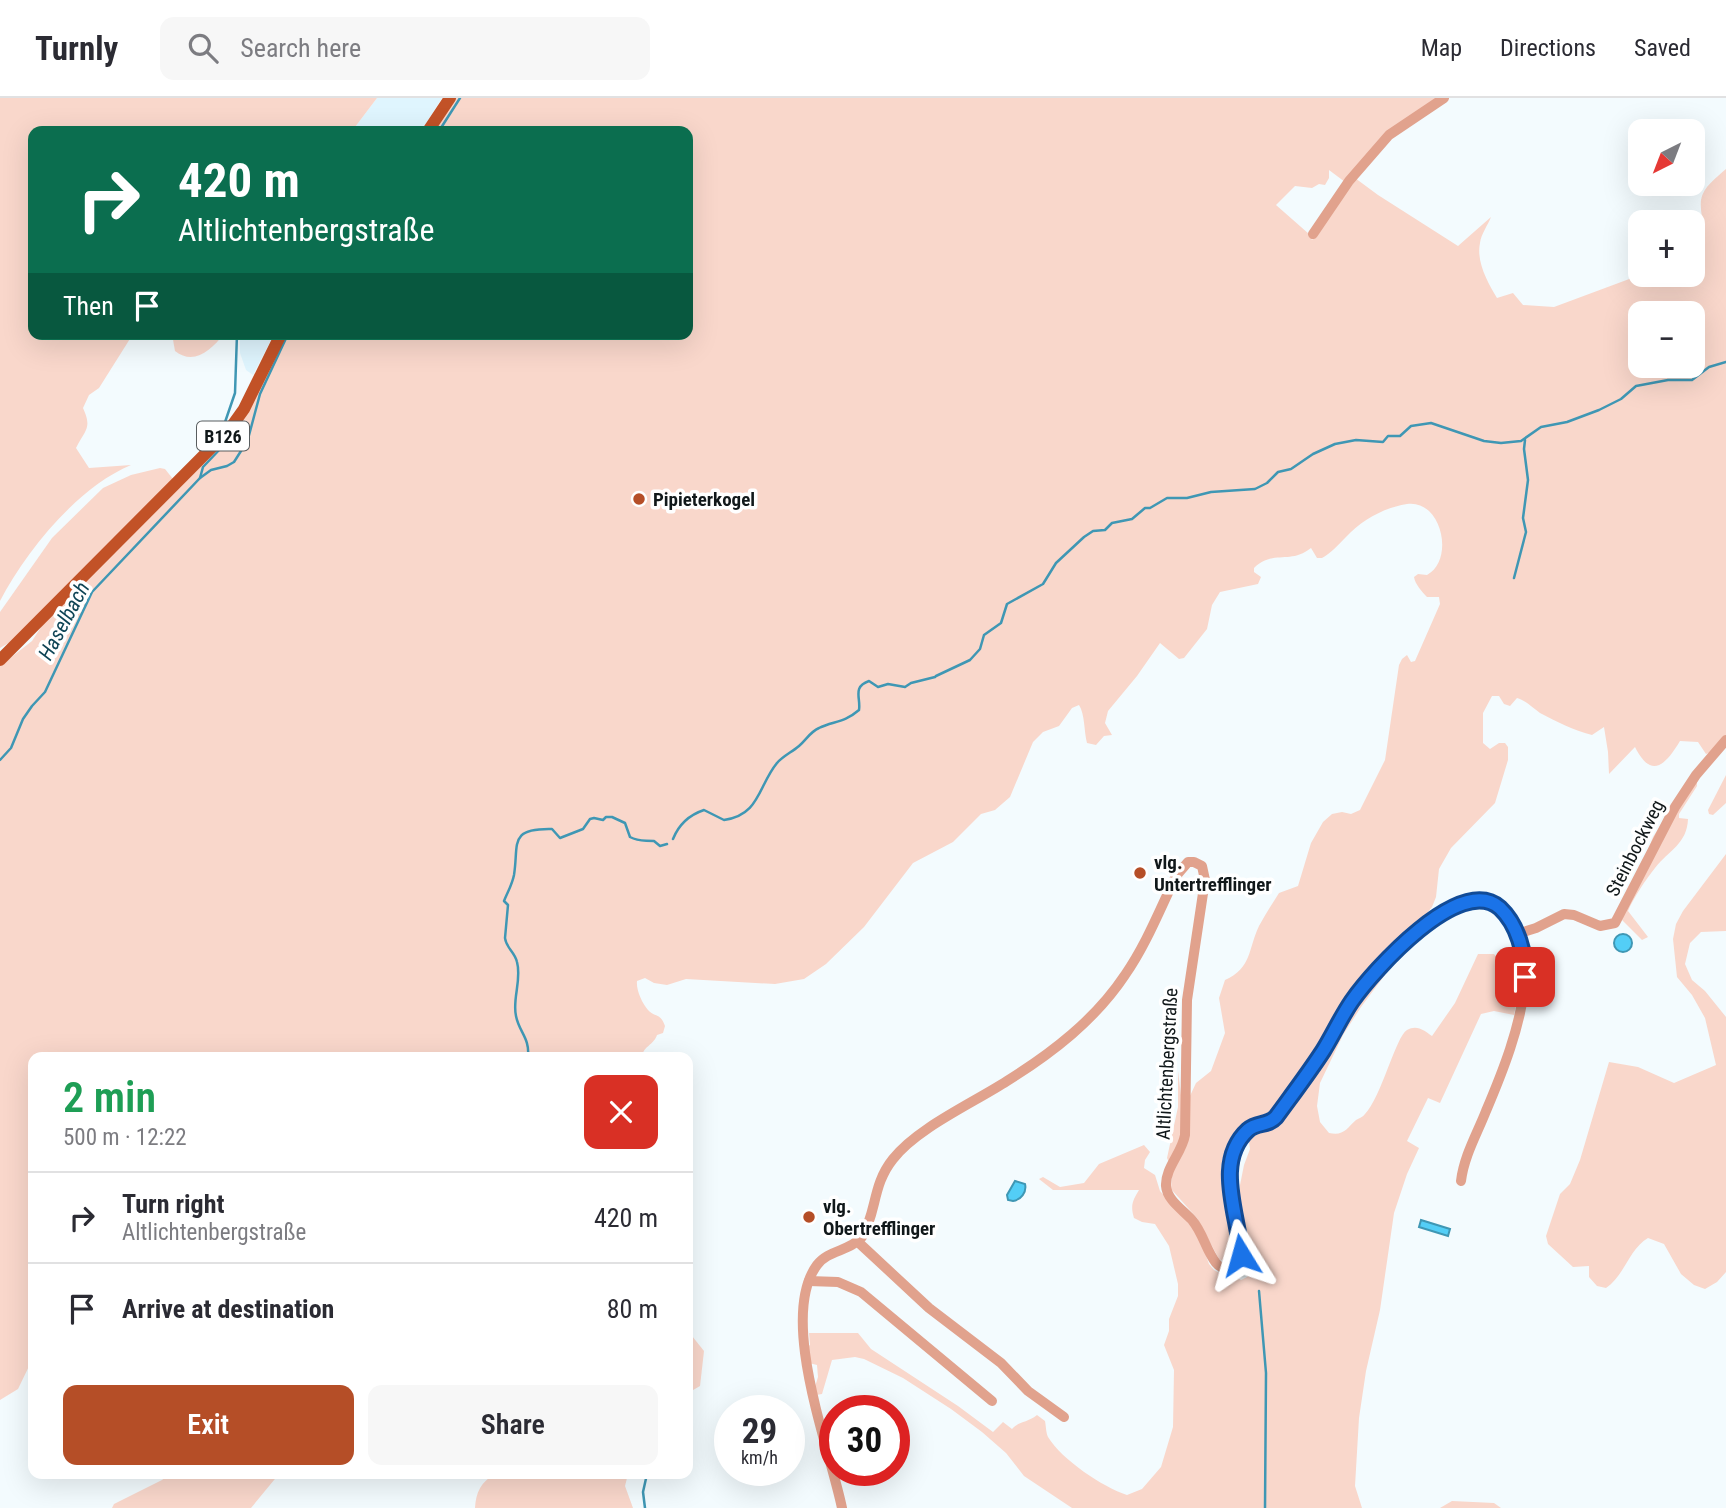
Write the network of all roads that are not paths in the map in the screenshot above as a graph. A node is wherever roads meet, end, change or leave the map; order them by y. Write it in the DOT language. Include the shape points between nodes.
graph roads {
  1 [pos="450,98"];
  2 [pos="1444,98"];
  3 [pos="431,126"];
  4 [pos="1313,234"];
  5 [pos="278,340"];
  6 [pos="0,660"];
  7 [pos="1726,740"];
  8 [pos="1517,933"];
  9 [pos="1461,1181"];
  10 [pos="858,1242"];
  11 [pos="809,1281"];
  12 [pos="992,1401"];
  13 [pos="1064,1417"];
  14 [pos="842,1508"];
  1 -- 3 [label="main road"];
  2 -- 4 [label="street" via="1389,135 1349,181"];
  5 -- 6 [label="main road, B126" via="229,430"];
  7 -- 8 [label="street, Steinbockweg" via="1675,807 1615,923 1600,926 1562,914"];
  8 -- 9 [label="street, Altlichtenbergstraße" via="1525,977 1517,1024"];
  8 -- 10 [label="street, Altlichtenbergstraße" via="1503,912 1489,902 1454,908 1424,925 1358,993 1276,1117 1251,1127 1236,1146 1230,1176 1241,1255 1235,1267 1224,1269 1166,1186 1185,1135 1187,1000 1205,878 1200,864 1188,862 1176,876 1125,975 1091,1016 1038,1061 915,1138 894,1157 880,1180 866,1230"];
  10 -- 11 [label="street" via="824,1258"];
  10 -- 13 [label="street" via="939,1316"];
  11 -- 12 [label="street" via="838,1282 861,1292"];
  11 -- 14 [label="street" via="803,1316 805,1359"];
}
